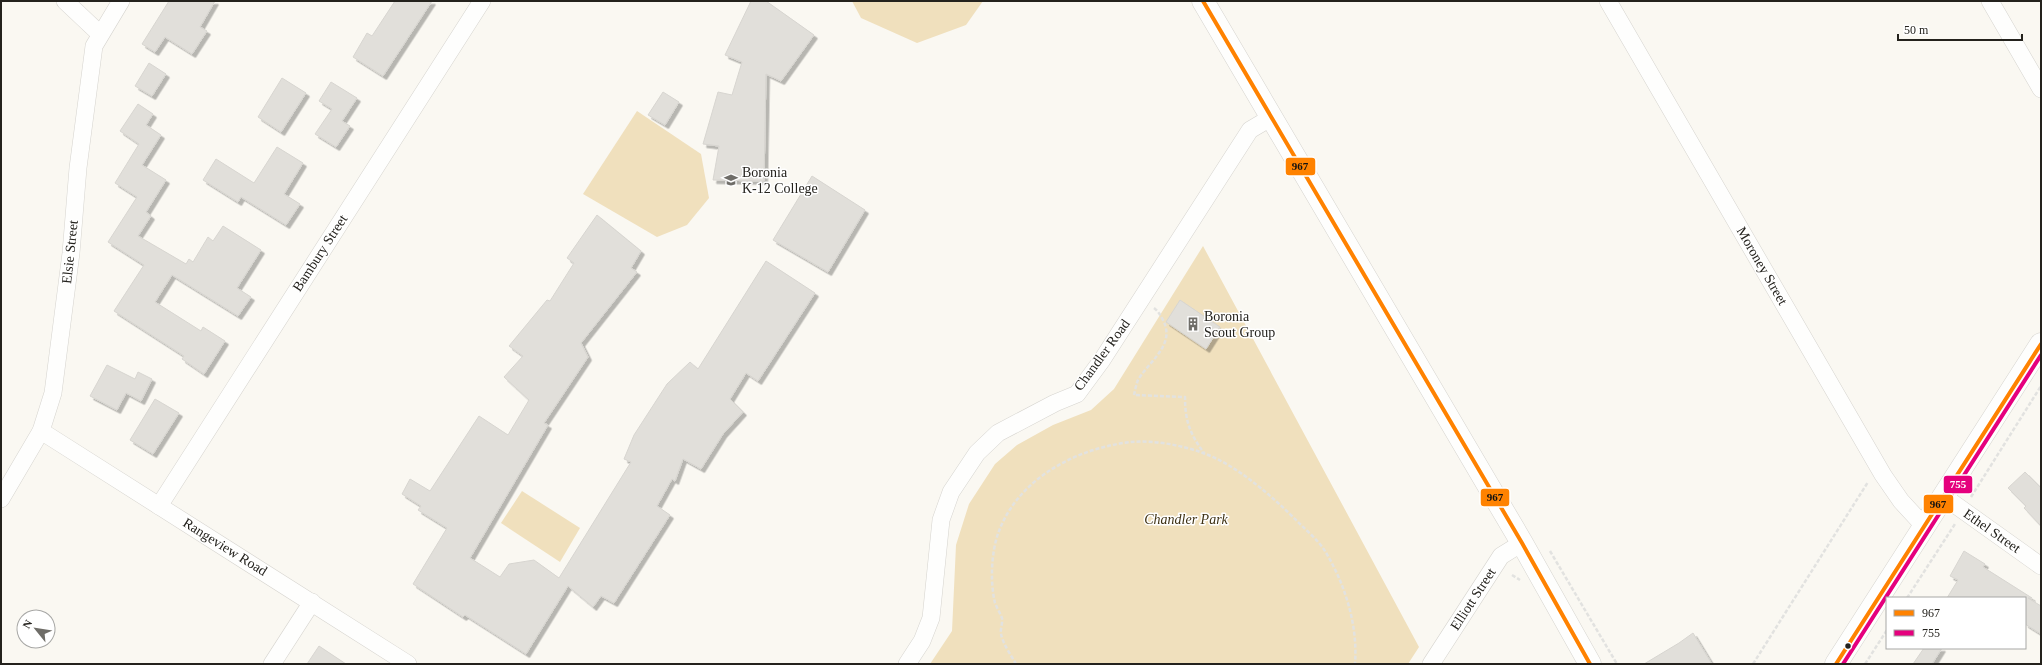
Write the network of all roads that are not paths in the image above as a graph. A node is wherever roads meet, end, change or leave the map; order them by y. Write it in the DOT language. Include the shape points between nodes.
graph roads {
  1 [pos="65,1"];
  2 [pos="121,1"];
  3 [pos="482,1"];
  4 [pos="1203,1"];
  5 [pos="1608,1"];
  6 [pos="1990,1"];
  7 [pos="100,34"];
  8 [pos="2041,88"];
  9 [pos="1272,117"];
  10 [pos="2041,344"];
  11 [pos="41,431"];
  12 [pos="1943,496"];
  13 [pos="1,499"];
  14 [pos="158,506"];
  15 [pos="1924,526"];
  16 [pos="1522,543"];
  17 [pos="2041,566"];
  18 [pos="312,602"];
  19 [pos="272,664"];
  20 [pos="408,664"];
  21 [pos="907,664"];
  22 [pos="1431,664"];
  23 [pos="1590,664"];
  24 [pos="1836,664"];
  1 -- 7 [label="street"];
  2 -- 7 [label="street, Elsie Street"];
  3 -- 14 [label="street, Bambury Street"];
  4 -- 9 [label="main road"];
  5 -- 15 [label="street, Moroney Street" via="1883,475 1901,501"];
  6 -- 8 [label="street"];
  7 -- 11 [label="street, Elsie Street" via="94,46 90,67 57,369 53,393"];
  9 -- 16 [label="main road"];
  9 -- 21 [label="street, Chandler Road" via="1250,130 1093,374 1077,394 998,433 977,453 950,492 941,520 931,618 922,641"];
  10 -- 12 [label="main road"];
  11 -- 13 [label="street, Elsie Street"];
  11 -- 14 [label="street, Rangeview Road"];
  12 -- 15 [label="main road"];
  12 -- 17 [label="street, Ethel Street"];
  14 -- 18 [label="street, Rangeview Road"];
  15 -- 24 [label="main road"];
  16 -- 22 [label="street, Elliott Street" via="1501,556"];
  16 -- 23 [label="main road"];
  18 -- 19 [label="street"];
  18 -- 20 [label="street, Rangeview Road"];
}
